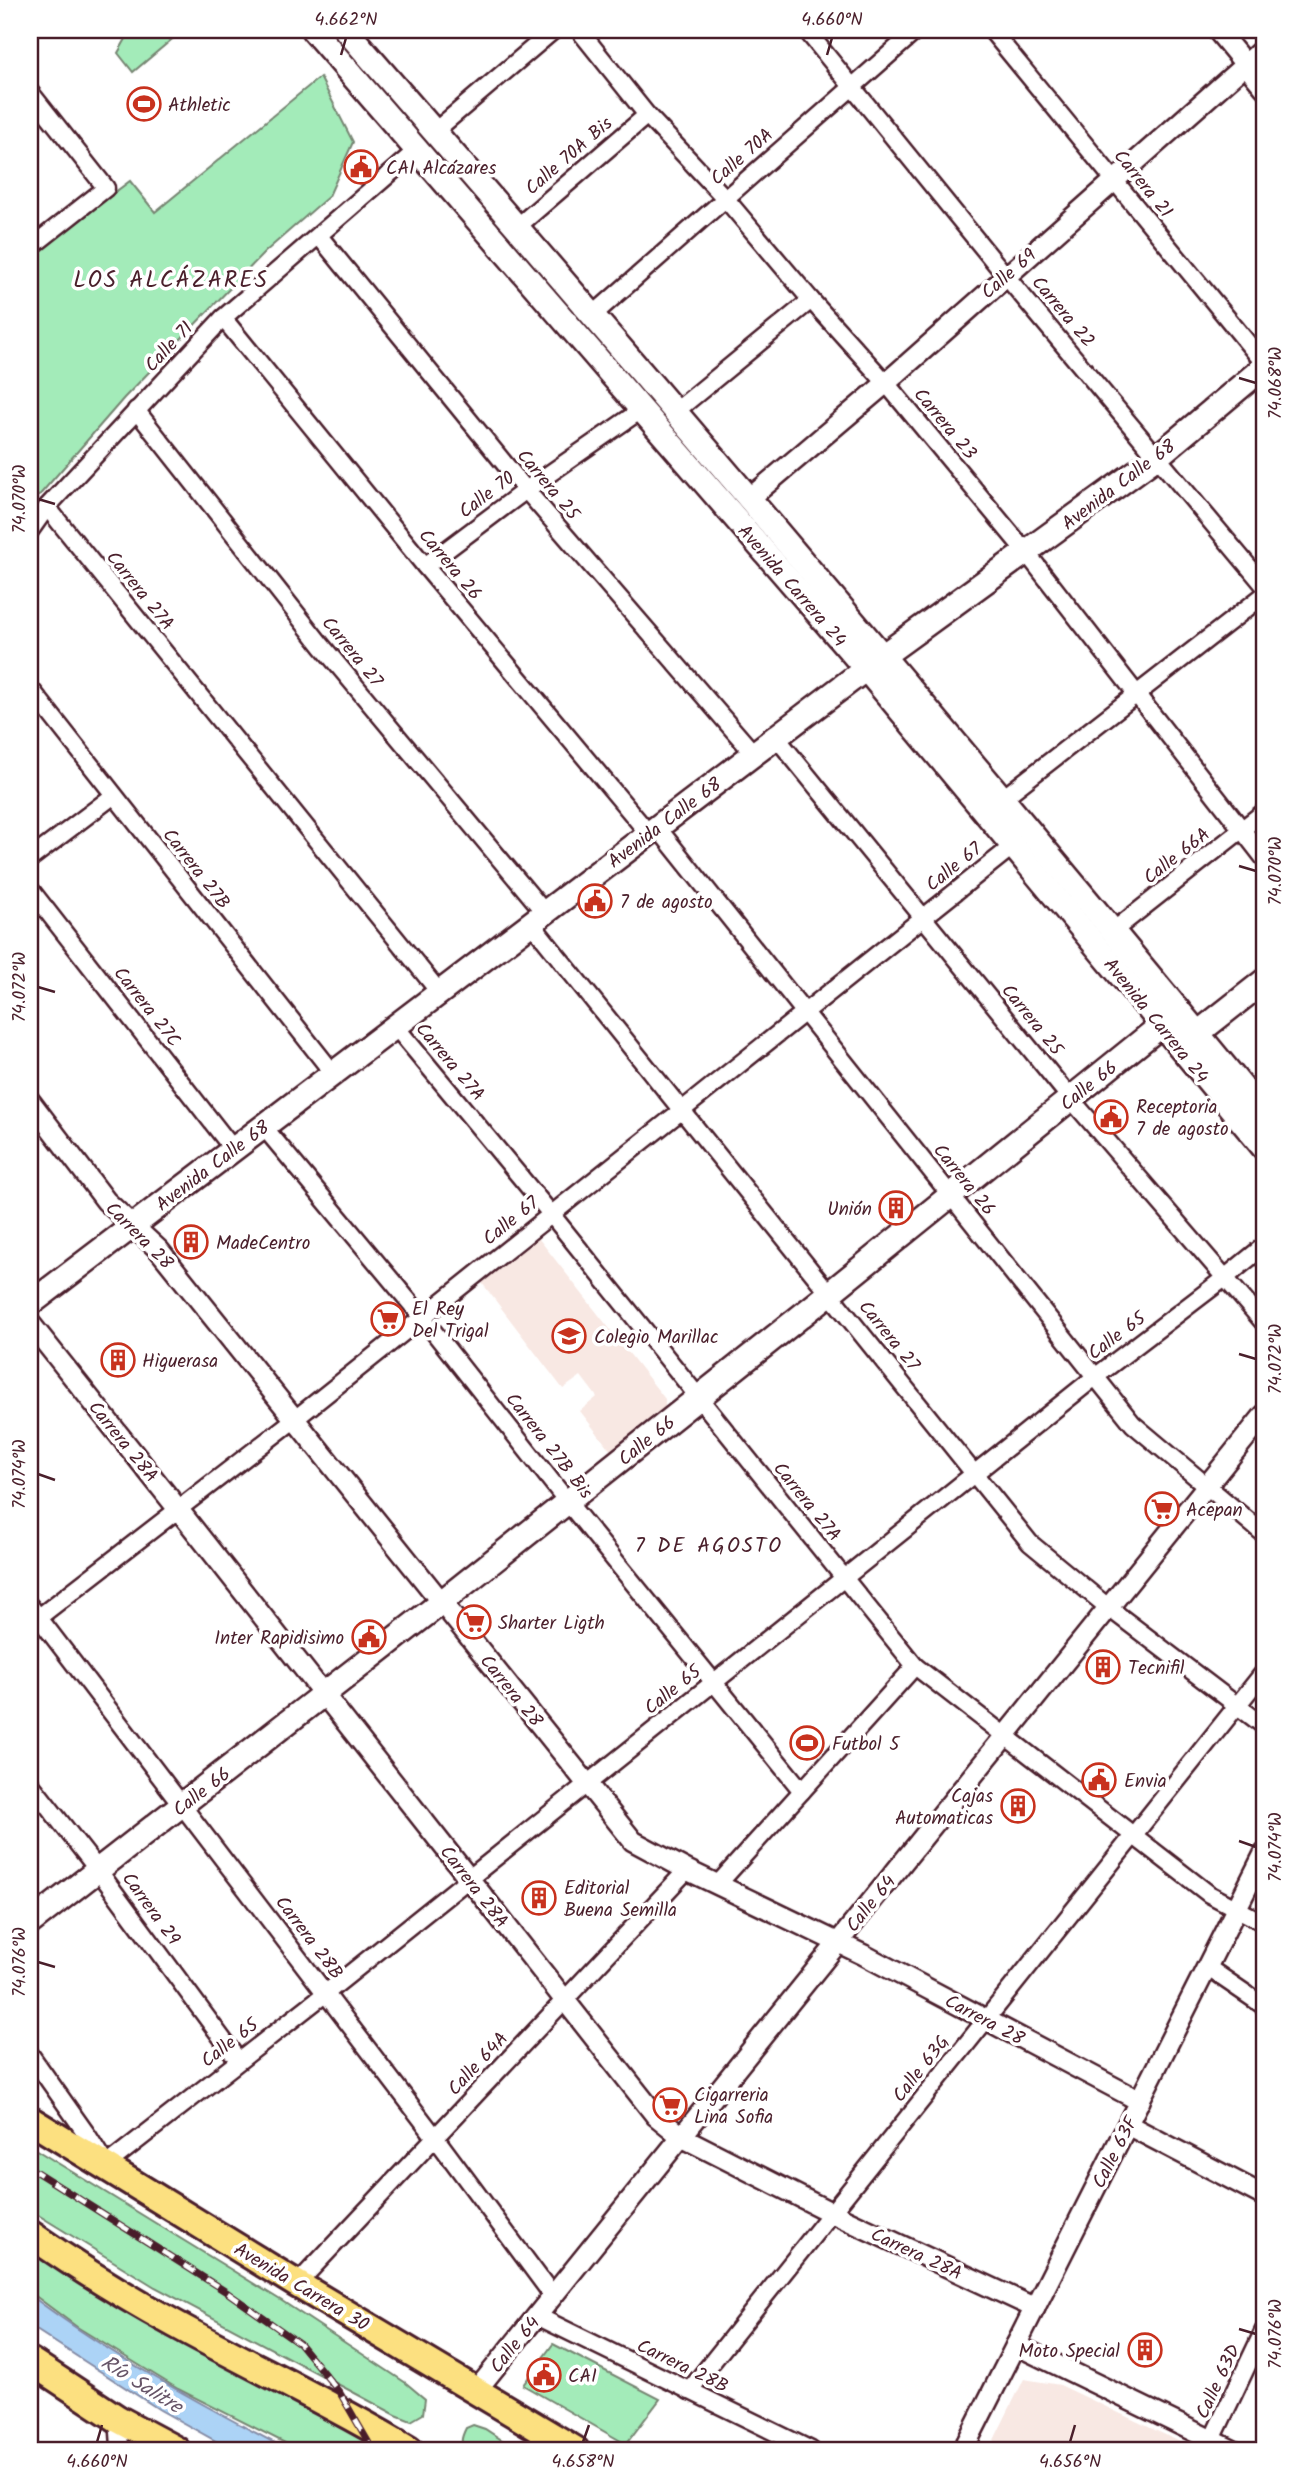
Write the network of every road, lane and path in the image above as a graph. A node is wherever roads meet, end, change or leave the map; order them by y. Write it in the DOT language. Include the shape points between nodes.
graph roads {
  1 [pos="313,30"];
  2 [pos="346,30"];
  3 [pos="554,30"];
  4 [pos="579,30"];
  5 [pos="806,30"];
  6 [pos="917,30"];
  7 [pos="991,30"];
  8 [pos="1217,30"];
  9 [pos="1264,48"];
  10 [pos="1245,64"];
  11 [pos="852,87"];
  12 [pos="1264,88"];
  13 [pos="30,92"];
  14 [pos="647,115"];
  15 [pos="435,131"];
  16 [pos="417,150"];
  17 [pos="1115,181"];
  18 [pos="725,198"];
  19 [pos="517,227"];
  20 [pos="319,236"];
  21 [pos="30,248"];
  22 [pos="1006,275"];
  23 [pos="811,300"];
  24 [pos="593,315"];
  25 [pos="223,318"];
  26 [pos="1264,365"];
  27 [pos="886,383"];
  28 [pos="136,410"];
  29 [pos="641,410"];
  30 [pos="676,411"];
  31 [pos="1158,456"];
  32 [pos="526,490"];
  33 [pos="750,498"];
  34 [pos="47,507"];
  35 [pos="30,531"];
  36 [pos="1026,552"];
  37 [pos="425,566"];
  38 [pos="1264,585"];
  39 [pos="1264,595"];
  40 [pos="875,662"];
  41 [pos="30,688"];
  42 [pos="1136,693"];
  43 [pos="776,737"];
  44 [pos="754,754"];
  45 [pos="113,796"];
  46 [pos="1003,798"];
  47 [pos="1264,812"];
  48 [pos="653,830"];
  49 [pos="1242,830"];
  50 [pos="1013,846"];
  51 [pos="1264,858"];
  52 [pos="30,859"];
  53 [pos="30,889"];
  54 [pos="923,917"];
  55 [pos="538,918"];
  56 [pos="1113,931"];
  57 [pos="1264,981"];
  58 [pos="440,993"];
  59 [pos="804,1012"];
  60 [pos="1171,1018"];
  61 [pos="395,1026"];
  62 [pos="1198,1033"];
  63 [pos="333,1073"];
  64 [pos="1071,1099"];
  65 [pos="30,1101"];
  66 [pos="682,1110"];
  67 [pos="1264,1114"];
  68 [pos="263,1126"];
  69 [pos="1264,1148"];
  70 [pos="233,1150"];
  71 [pos="951,1195"];
  72 [pos="551,1214"];
  73 [pos="132,1226"];
  74 [pos="1264,1245"];
  75 [pos="1226,1278"];
  76 [pos="830,1293"];
  77 [pos="30,1304"];
  78 [pos="422,1317"];
  79 [pos="30,1323"];
  80 [pos="1264,1323"];
  81 [pos="1095,1377"];
  82 [pos="698,1398"];
  83 [pos="1264,1415"];
  84 [pos="295,1419"];
  85 [pos="974,1474"];
  86 [pos="1208,1485"];
  87 [pos="568,1502"];
  88 [pos="178,1509"];
  89 [pos="1264,1534"];
  90 [pos="844,1578"];
  91 [pos="442,1602"];
  92 [pos="1108,1608"];
  93 [pos="33,1616"];
  94 [pos="915,1666"];
  95 [pos="1264,1672"];
  96 [pos="713,1683"];
  97 [pos="324,1695"];
  98 [pos="1237,1706"];
  99 [pos="1264,1726"];
  100 [pos="1006,1735"];
  101 [pos="30,1783"];
  102 [pos="587,1784"];
  103 [pos="802,1791"];
  104 [pos="182,1805"];
  105 [pos="1133,1836"];
  106 [pos="1264,1854"];
  107 [pos="98,1870"];
  108 [pos="687,1870"];
  109 [pos="469,1879"];
  110 [pos="718,1884"];
  111 [pos="1236,1909"];
  112 [pos="30,1923"];
  113 [pos="1264,1923"];
  114 [pos="838,1943"];
  115 [pos="1207,1967"];
  116 [pos="326,1993"];
  117 [pos="565,2000"];
  118 [pos="1264,2006"];
  119 [pos="985,2019"];
  120 [pos="30,2054"];
  121 [pos="238,2060"];
  122 [pos="1140,2101"];
  123 [pos="30,2120"];
  124 [pos="1128,2124"];
  125 [pos="435,2137"];
  126 [pos="682,2137"];
  127 [pos="106,2165"];
  128 [pos="1264,2196"];
  129 [pos="832,2213"];
  130 [pos="30,2234"];
  131 [pos="297,2284"];
  132 [pos="553,2296"];
  133 [pos="1035,2308"];
  134 [pos="537,2316"];
  135 [pos="1264,2330"];
  136 [pos="1016,2345"];
  137 [pos="30,2361"];
  138 [pos="476,2391"];
  139 [pos="689,2391"];
  140 [pos="118,2419"];
  141 [pos="1210,2445"];
  142 [pos="118,2450"];
  143 [pos="176,2450"];
  144 [pos="409,2450"];
  145 [pos="575,2450"];
  146 [pos="811,2450"];
  147 [pos="963,2450"];
  148 [pos="1232,2450"];
  1 -- 16 [label="main road, Avenida Carrera 24"];
  2 -- 15 [label="main road, Avenida Carrera 24"];
  3 -- 15 [label="street"];
  4 -- 14 [label="street, Carrera 23"];
  5 -- 11 [label="street, Carrera 22"];
  6 -- 11 [label="street, Calle 70A"];
  7 -- 17 [label="street, Carrera 21"];
  8 -- 10 [label="street"];
  9 -- 10 [label="street, Calle 69"];
  10 -- 12 [label="street"];
  10 -- 17 [label="street, Calle 69"];
  11 -- 18 [label="street, Calle 70A"];
  11 -- 22 [label="street, Carrera 22"];
  13 -- 21 [label="street" via="106,188"];
  14 -- 18 [label="street, Carrera 23"];
  14 -- 19 [label="street, Calle 70A Bis"];
  15 -- 19 [label="main road, Avenida Carrera 24"];
  16 -- 20 [label="street, Calle 71"];
  16 -- 29 [label="main road, Avenida Carrera 24"];
  17 -- 22 [label="street, Calle 69"];
  17 -- 26 [label="street, Carrera 21"];
  18 -- 23 [label="street, Carrera 23"];
  18 -- 24 [label="street, Calle 70A"];
  19 -- 24 [label="main road, Avenida Carrera 24"];
  20 -- 25 [label="street, Calle 71"];
  20 -- 32 [label="street, Carrera 25"];
  22 -- 27 [label="street, Calle 69"];
  22 -- 31 [label="street, Carrera 22"];
  23 -- 27 [label="street, Carrera 23"];
  23 -- 30 [label="street"];
  24 -- 30 [label="main road, Avenida Carrera 24"];
  25 -- 28 [label="street, Calle 71"];
  25 -- 37 [label="street, Carrera 26"];
  26 -- 31 [label="main road, Avenida Calle 68"];
  27 -- 33 [label="street, Calle 69"];
  27 -- 36 [label="street, Carrera 23"];
  28 -- 34 [label="street, Calle 71"];
  28 -- 55 [label="street, Carrera 27"];
  29 -- 32 [label="street, Calle 70"];
  29 -- 40 [label="main road, Avenida Carrera 24"];
  30 -- 33 [label="main road, Avenida Carrera 24"];
  31 -- 36 [label="main road, Avenida Calle 68"];
  31 -- 38 [label="street, Carrera 22"];
  32 -- 37 [label="street, Calle 70"];
  32 -- 44 [label="street, Carrera 25"];
  33 -- 40 [label="main road, Avenida Carrera 24"];
  34 -- 35 [label="street, Calle 71"];
  34 -- 58 [label="street, Carrera 27A"];
  36 -- 40 [label="main road, Avenida Calle 68"];
  36 -- 42 [label="street, Carrera 23"];
  37 -- 48 [label="street, Carrera 26"];
  39 -- 42 [label="street"];
  40 -- 43 [label="main road, Avenida Calle 68"];
  40 -- 46 [label="main road, Avenida Carrera 24"];
  40 -- 50 [label="main road, Avenida Carrera 24"];
  41 -- 45 [label="street, Carrera 27B"];
  42 -- 46 [label="street"];
  42 -- 49 [label="street, Carrera 23"];
  43 -- 44 [label="main road, Avenida Calle 68"];
  43 -- 54 [label="street, Carrera 25"];
  44 -- 48 [label="main road, Avenida Calle 68"];
  45 -- 52 [label="street"];
  45 -- 63 [label="street, Carrera 27B"];
  46 -- 56 [label="main road, Avenida Carrera 24"];
  47 -- 49 [label="street, Calle 66A"];
  48 -- 55 [label="main road, Avenida Calle 68"];
  48 -- 59 [label="street, Carrera 26"];
  49 -- 51 [label="street, Carrera 23"];
  49 -- 56 [label="street, Calle 66A"];
  50 -- 54 [label="street, Calle 67"];
  50 -- 60 [label="main road, Avenida Carrera 24"];
  53 -- 70 [label="street, Carrera 27C"];
  54 -- 59 [label="street, Calle 67"];
  54 -- 64 [label="street, Carrera 25"];
  55 -- 58 [label="main road, Avenida Calle 68"];
  55 -- 66 [label="street, Carrera 27"];
  56 -- 60 [label="main road, Avenida Carrera 24"];
  57 -- 62 [label="main road"];
  58 -- 61 [label="main road, Avenida Calle 68"];
  59 -- 66 [label="street, Calle 67"];
  59 -- 71 [label="street, Carrera 26"];
  60 -- 62 [label="main road"];
  60 -- 64 [label="main road, Calle 66"];
  60 -- 69 [label="main road, Avenida Carrera 24"];
  61 -- 63 [label="main road, Avenida Calle 68"];
  61 -- 72 [label="street, Carrera 27A"];
  62 -- 67 [label="main road, Avenida Carrera 24"];
  63 -- 68 [label="main road, Avenida Calle 68"];
  64 -- 71 [label="main road, Calle 66"];
  64 -- 75 [label="street, Carrera 25"];
  65 -- 73 [label="street, Carrera 28" via="106,1201"];
  66 -- 72 [label="street, Calle 67"];
  66 -- 76 [label="street, Carrera 27"];
  68 -- 70 [label="main road, Avenida Calle 68"];
  68 -- 78 [label="street, Carrera 27B Bis"];
  70 -- 73 [label="main road, Avenida Calle 68"];
  71 -- 76 [label="main road, Calle 66"];
  71 -- 81 [label="street, Carrera 26"];
  72 -- 78 [label="street, Calle 67"];
  72 -- 82 [label="street, Carrera 27A"];
  73 -- 77 [label="main road, Avenida Calle 68"];
  73 -- 84 [label="street, Carrera 28" via="159,1250"];
  74 -- 75 [label="street, Calle 65"];
  75 -- 80 [label="street, Carrera 25"];
  75 -- 81 [label="street, Calle 65"];
  76 -- 82 [label="main road, Calle 66"];
  76 -- 85 [label="street, Carrera 27"];
  78 -- 84 [label="street, Calle 67"];
  78 -- 87 [label="street, Carrera 27B Bis"];
  79 -- 88 [label="street, Carrera 28A"];
  81 -- 85 [label="street, Calle 65"];
  81 -- 86 [label="street, Carrera 26" via="1133,1424"];
  82 -- 87 [label="main road, Calle 66"];
  82 -- 90 [label="street, Carrera 27A"];
  83 -- 86 [label="street, Calle 64"];
  84 -- 88 [label="street, Calle 67"];
  84 -- 91 [label="street, Carrera 28"];
  85 -- 90 [label="street, Calle 65"];
  85 -- 92 [label="street, Carrera 27" via="1030,1543"];
  86 -- 89 [label="street, Carrera 26"];
  86 -- 92 [label="street, Calle 64"];
  87 -- 91 [label="main road, Calle 66"];
  87 -- 96 [label="street, Carrera 27B Bis"];
  88 -- 93 [label="street, Calle 67"];
  88 -- 97 [label="street, Carrera 28A"];
  90 -- 94 [label="street, Carrera 27A"];
  90 -- 96 [label="street, Calle 65"];
  91 -- 97 [label="main road, Calle 66"];
  91 -- 102 [label="street, Carrera 28"];
  92 -- 98 [label="street, Carrera 27"];
  92 -- 100 [label="street, Calle 64"];
  93 -- 104 [label="street, Carrera 28B"];
  94 -- 100 [label="street, Carrera 27A"];
  94 -- 103 [label="street"];
  95 -- 98 [label="street, Calle 63G"];
  96 -- 102 [label="street, Calle 65"];
  96 -- 103 [label="street, Carrera 27B Bis"];
  97 -- 104 [label="main road, Calle 66"];
  97 -- 109 [label="street, Carrera 28A"];
  98 -- 99 [label="street, Carrera 27"];
  98 -- 105 [label="street, Calle 63G"];
  100 -- 105 [label="street, Carrera 27A"];
  100 -- 114 [label="street, Calle 64"];
  101 -- 107 [label="street, Carrera 29"];
  102 -- 108 [label="street, Carrera 28" via="633,1841"];
  102 -- 109 [label="street, Calle 65"];
  103 -- 110 [label="street"];
  104 -- 107 [label="main road, Calle 66"];
  104 -- 116 [label="street, Carrera 28B"];
  105 -- 111 [label="street, Carrera 27A"];
  105 -- 119 [label="street, Calle 63G"];
  106 -- 111 [label="street, Calle 63F"];
  107 -- 112 [label="main road, Calle 66"];
  107 -- 121 [label="street, Carrera 29"];
  108 -- 110 [label="street, Carrera 28"];
  108 -- 117 [label="street, Calle 64A"];
  109 -- 116 [label="street, Calle 65"];
  109 -- 117 [label="street, Carrera 28A"];
  110 -- 114 [label="street, Carrera 28"];
  111 -- 113 [label="street, Carrera 27A"];
  111 -- 115 [label="street, Calle 63F"];
  114 -- 119 [label="street, Carrera 28"];
  114 -- 126 [label="street, Calle 64"];
  115 -- 118 [label="street"];
  115 -- 122 [label="street, Calle 63F"];
  116 -- 121 [label="street, Calle 65"];
  116 -- 125 [label="street, Carrera 28B"];
  117 -- 125 [label="street, Calle 64A"];
  117 -- 126 [label="street, Carrera 28A" via="656,2116"];
  119 -- 122 [label="street, Carrera 28"];
  119 -- 129 [label="street, Calle 63G"];
  120 -- 127 [label="street"];
  121 -- 127 [label="street, Calle 65"];
  122 -- 124 [label="street, Calle 63F"];
  123 -- 127 [label="highway, Avenida Carrera 30"];
  124 -- 128 [label="street"];
  124 -- 133 [label="street, Calle 63F"];
  125 -- 131 [label="street, Calle 64A"];
  125 -- 132 [label="street, Carrera 28B"];
  126 -- 129 [label="street, Carrera 28A"];
  126 -- 132 [label="street, Calle 64"];
  127 -- 131 [label="highway, Avenida Carrera 30"];
  129 -- 133 [label="street, Carrera 28A"];
  129 -- 139 [label="street, Calle 63G"];
  130 -- 144 [label="highway" via="117,2291"];
  131 -- 138 [label="highway, Avenida Carrera 30"];
  132 -- 134 [label="street, Calle 64"];
  133 -- 136 [label="street, Calle 63F"];
  134 -- 138 [label="street, Calle 64"];
  134 -- 139 [label="street, Carrera 28B"];
  135 -- 141 [label="street, Calle 63D"];
  136 -- 141 [label="street"];
  136 -- 147 [label="street, Calle 63F"];
  137 -- 140 [label="highway"];
  138 -- 145 [label="highway, Avenida Carrera 30"];
  139 -- 146 [label="street, Carrera 28B"];
  140 -- 142 [label="street"];
  140 -- 143 [label="highway"];
  141 -- 148 [label="street"];
}
